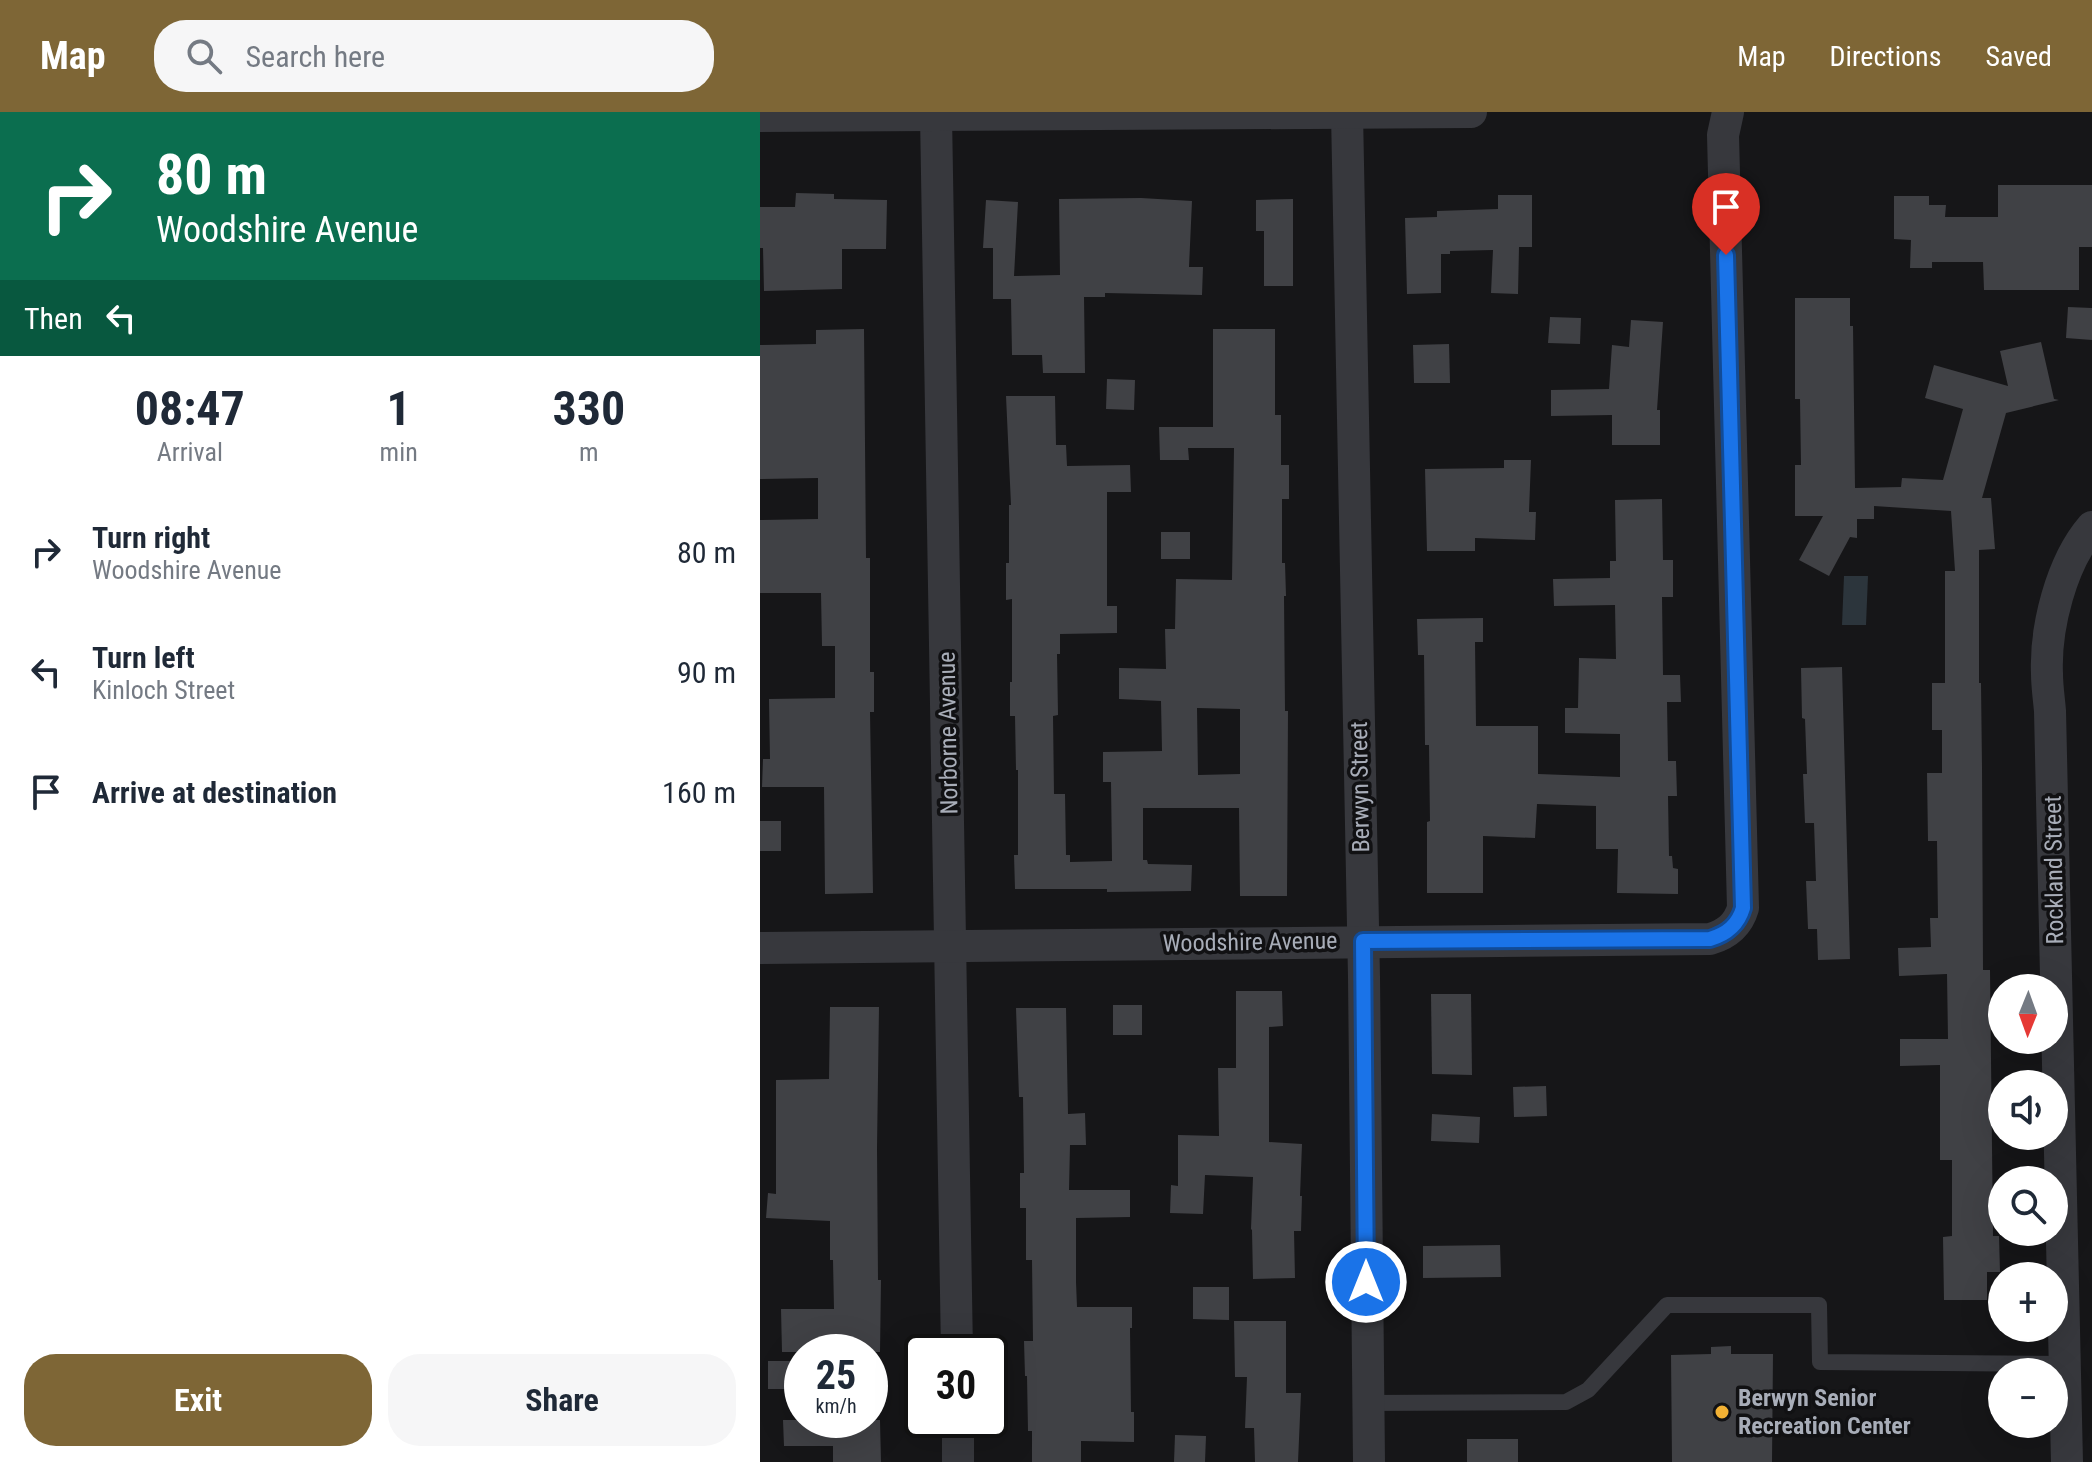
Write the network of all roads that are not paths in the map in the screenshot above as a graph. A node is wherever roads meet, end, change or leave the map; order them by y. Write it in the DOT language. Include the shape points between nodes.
graph roads {
  1 [pos="1471,112"];
  2 [pos="1728,112"];
  3 [pos="1347,113"];
  4 [pos="936,115"];
  5 [pos="760,116"];
  6 [pos="2092,527"];
  7 [pos="1363,941"];
  8 [pos="951,945"];
  9 [pos="760,948"];
  10 [pos="957,1334"];
  11 [pos="2065,1358"];
  12 [pos="1988,1363"];
  13 [pos="1367,1403"];
  14 [pos="958,1438"];
  15 [pos="2067,1438"];
  16 [pos="958,1462"];
  17 [pos="1369,1462"];
  18 [pos="2067,1462"];
  1 -- 3 [label="street"];
  2 -- 7 [label="street, Woodshire Avenue" via="1723,148 1740,918 1729,931 1710,939"];
  3 -- 4 [label="street"];
  3 -- 7 [label="street, Berwyn Street"];
  4 -- 5 [label="street"];
  4 -- 8 [label="street, Norborne Avenue"];
  6 -- 11 [label="street, Rockland Street" via="2062,583 2046,673"];
  7 -- 8 [label="street, Woodshire Avenue"];
  7 -- 13 [label="street, Berwyn Street"];
  8 -- 9 [label="street, Woodshire Avenue"];
  8 -- 10 [label="street, Norborne Avenue"];
  12 -- 13 [label="lane" via="1820,1362 1819,1305 1667,1305 1588,1390 1566,1402"];
  13 -- 17 [label="street, Berwyn Street"];
  14 -- 16 [label="street"];
  15 -- 18 [label="street, Rockland Street"];
}
